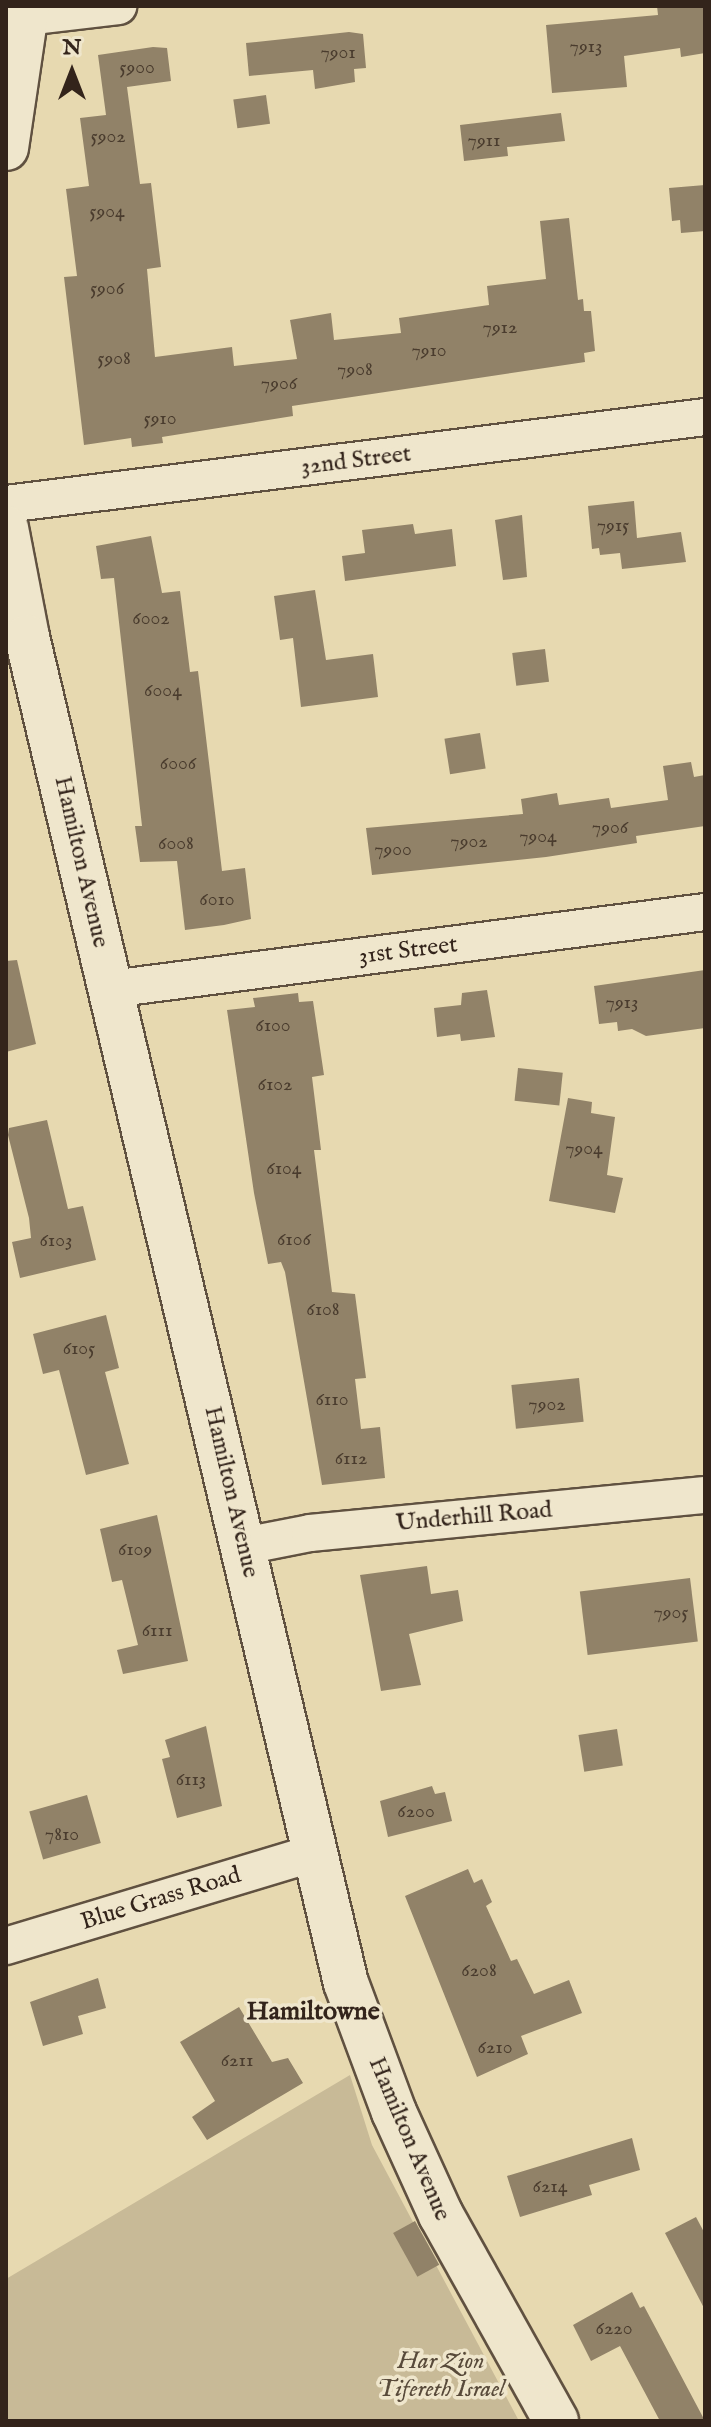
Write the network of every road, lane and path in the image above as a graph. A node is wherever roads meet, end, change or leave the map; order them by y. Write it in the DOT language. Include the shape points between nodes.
graph roads {
  1 [pos="118,6"];
  2 [pos="26,12"];
  3 [pos="6,148"];
  4 [pos="705,417"];
  5 [pos="6,504"];
  6 [pos="6,528"];
  7 [pos="705,912"];
  8 [pos="111,989"];
  9 [pos="705,1495"];
  10 [pos="244,1546"];
  11 [pos="315,1853"];
  12 [pos="6,1946"];
  13 [pos="556,2421"];
  1 -- 2 [label="street"];
  2 -- 3 [label="street"];
  4 -- 5 [label="street, 32nd Street"];
  6 -- 8 [label="street, Hamilton Avenue"];
  7 -- 8 [label="street, 31st Street"];
  8 -- 10 [label="street, Hamilton Avenue"];
  9 -- 10 [label="street, Underhill Road" via="324,1531"];
  10 -- 11 [label="street, Hamilton Avenue"];
  11 -- 12 [label="street, Blue Grass Road"];
  11 -- 13 [label="street, Hamilton Avenue" via="346,1983 394,2112 468,2269"];
}
